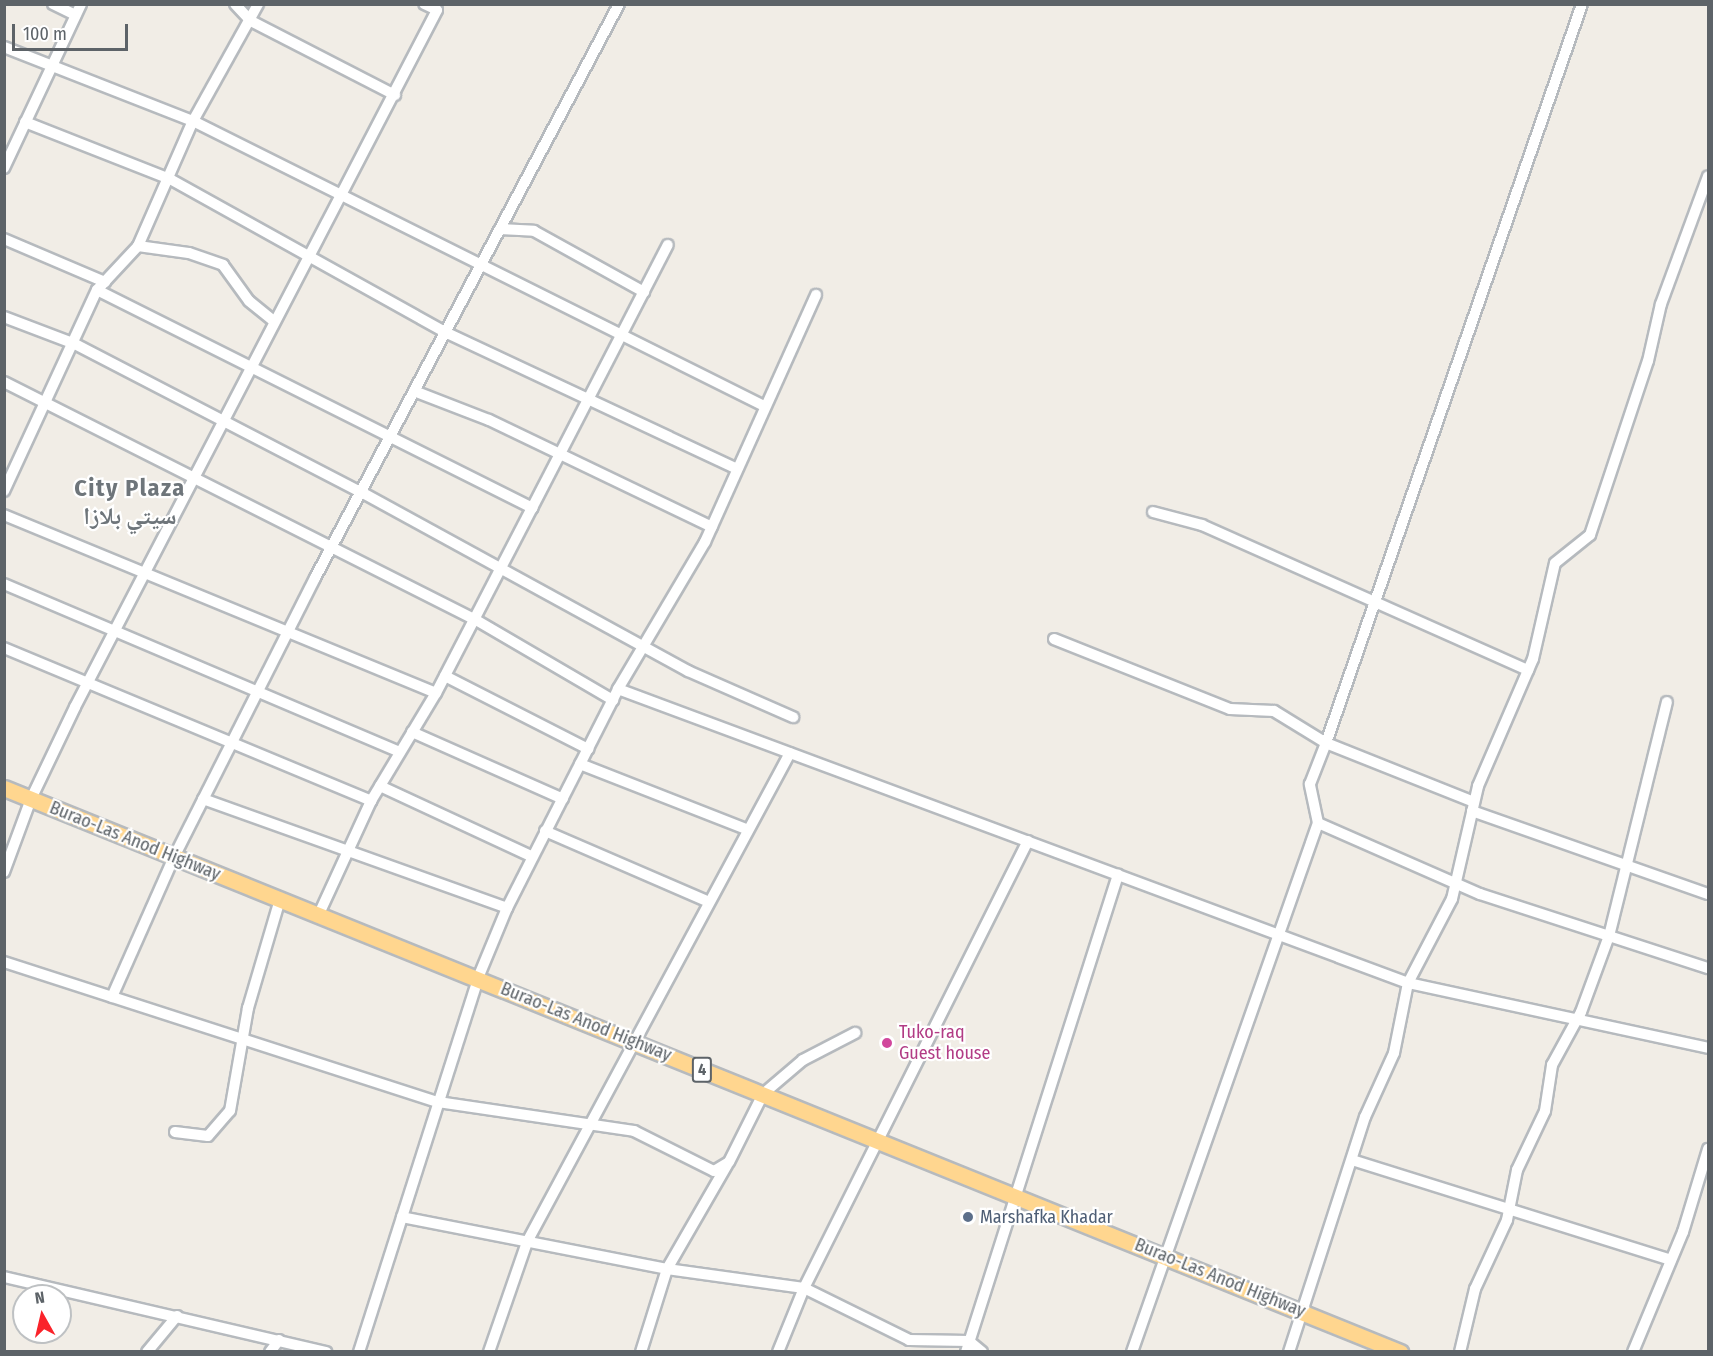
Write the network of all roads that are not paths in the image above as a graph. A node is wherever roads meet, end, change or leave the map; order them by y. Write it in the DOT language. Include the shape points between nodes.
graph roads {
  1 [pos="53,4"];
  2 [pos="236,4"];
  3 [pos="258,4"];
  4 [pos="424,4"];
  5 [pos="619,4"];
  6 [pos="1582,4"];
  7 [pos="79,10"];
  8 [pos="251,21"];
  9 [pos="4,47"];
  10 [pos="51,68"];
  11 [pos="395,95"];
  12 [pos="193,121"];
  13 [pos="25,122"];
  14 [pos="5,167"];
  15 [pos="1708,176"];
  16 [pos="170,179"];
  17 [pos="341,196"];
  18 [pos="500,230"];
  19 [pos="4,239"];
  20 [pos="668,245"];
  21 [pos="138,246"];
  22 [pos="309,256"];
  23 [pos="482,266"];
  24 [pos="101,286"];
  25 [pos="644,292"];
  26 [pos="816,295"];
  27 [pos="4,317"];
  28 [pos="274,321"];
  29 [pos="447,333"];
  30 [pos="622,336"];
  31 [pos="75,344"];
  32 [pos="250,366"];
  33 [pos="4,382"];
  34 [pos="414,390"];
  35 [pos="49,400"];
  36 [pos="588,400"];
  37 [pos="764,406"];
  38 [pos="221,422"];
  39 [pos="391,438"];
  40 [pos="559,457"];
  41 [pos="737,469"];
  42 [pos="194,479"];
  43 [pos="4,491"];
  44 [pos="363,493"];
  45 [pos="532,508"];
  46 [pos="1153,512"];
  47 [pos="4,515"];
  48 [pos="712,527"];
  49 [pos="333,552"];
  50 [pos="502,567"];
  51 [pos="145,570"];
  52 [pos="4,584"];
  53 [pos="1376,599"];
  54 [pos="476,620"];
  55 [pos="113,632"];
  56 [pos="291,632"];
  57 [pos="1053,639"];
  58 [pos="644,645"];
  59 [pos="4,648"];
  60 [pos="1528,670"];
  61 [pos="445,676"];
  62 [pos="88,683"];
  63 [pos="618,689"];
  64 [pos="258,693"];
  65 [pos="436,693"];
  66 [pos="613,700"];
  67 [pos="1667,702"];
  68 [pos="793,717"];
  69 [pos="412,732"];
  70 [pos="1326,742"];
  71 [pos="233,746"];
  72 [pos="588,749"];
  73 [pos="400,752"];
  74 [pos="790,753"];
  75 [pos="580,764"];
  76 [pos="380,786"];
  77 [pos="4,788"];
  78 [pos="31,799"];
  79 [pos="203,799"];
  80 [pos="563,799"];
  81 [pos="371,801"];
  82 [pos="1473,806"];
  83 [pos="1318,823"];
  84 [pos="748,830"];
  85 [pos="545,831"];
  86 [pos="1028,841"];
  87 [pos="348,853"];
  88 [pos="174,856"];
  89 [pos="531,856"];
  90 [pos="1627,864"];
  91 [pos="4,873"];
  92 [pos="1118,875"];
  93 [pos="1455,880"];
  94 [pos="1708,894"];
  95 [pos="280,899"];
  96 [pos="710,902"];
  97 [pos="507,908"];
  98 [pos="319,914"];
  99 [pos="1275,933"];
  100 [pos="1609,936"];
  101 [pos="4,962"];
  102 [pos="1708,968"];
  103 [pos="478,978"];
  104 [pos="1408,983"];
  105 [pos="112,997"];
  106 [pos="1577,1019"];
  107 [pos="855,1033"];
  108 [pos="242,1038"];
  109 [pos="635,1042"];
  110 [pos="1708,1048"];
  111 [pos="763,1094"];
  112 [pos="438,1102"];
  113 [pos="590,1125"];
  114 [pos="175,1132"];
  115 [pos="878,1140"];
  116 [pos="1708,1149"];
  117 [pos="1352,1160"];
  118 [pos="729,1162"];
  119 [pos="1016,1195"];
  120 [pos="1510,1209"];
  121 [pos="402,1217"];
  122 [pos="527,1242"];
  123 [pos="1165,1256"];
  124 [pos="1671,1260"];
  125 [pos="667,1269"];
  126 [pos="4,1277"];
  127 [pos="804,1288"];
  128 [pos="1301,1311"];
  129 [pos="177,1316"];
  130 [pos="279,1340"];
  131 [pos="968,1346"];
  132 [pos="147,1352"];
  133 [pos="270,1352"];
  134 [pos="326,1352"];
  135 [pos="359,1352"];
  136 [pos="489,1352"];
  137 [pos="641,1352"];
  138 [pos="778,1352"];
  139 [pos="982,1352"];
  140 [pos="1132,1352"];
  141 [pos="1289,1352"];
  142 [pos="1400,1352"];
  143 [pos="1460,1352"];
  144 [pos="1634,1352"];
  1 -- 7 [label="street"];
  2 -- 8 [label="street"];
  3 -- 8 [label="street"];
  4 -- 11 [label="street" via="437,10"];
  5 -- 18 [label="street"];
  6 -- 53 [label="street"];
  7 -- 10 [label="street"];
  8 -- 11 [label="street"];
  8 -- 12 [label="street"];
  9 -- 10 [label="street"];
  10 -- 12 [label="street"];
  10 -- 13 [label="street"];
  11 -- 17 [label="street"];
  12 -- 16 [label="street"];
  12 -- 17 [label="street"];
  13 -- 14 [label="street"];
  13 -- 16 [label="street"];
  15 -- 60 [label="street" via="1661,304 1648,361 1590,535 1556,563"];
  16 -- 21 [label="street"];
  16 -- 22 [label="street"];
  17 -- 22 [label="street"];
  17 -- 23 [label="street"];
  18 -- 23 [label="street"];
  18 -- 25 [label="street" via="534,231"];
  19 -- 24 [label="street"];
  20 -- 25 [label="street"];
  21 -- 24 [label="street"];
  21 -- 28 [label="street" via="189,253 223,265 249,301"];
  22 -- 28 [label="street"];
  22 -- 29 [label="street"];
  23 -- 29 [label="street"];
  23 -- 30 [label="street"];
  24 -- 31 [label="street"];
  24 -- 32 [label="street"];
  25 -- 30 [label="street"];
  26 -- 37 [label="street"];
  27 -- 31 [label="street"];
  28 -- 32 [label="street"];
  29 -- 34 [label="street"];
  29 -- 36 [label="street"];
  30 -- 36 [label="street"];
  30 -- 37 [label="street"];
  31 -- 35 [label="street"];
  31 -- 38 [label="street"];
  32 -- 38 [label="street"];
  32 -- 39 [label="street"];
  33 -- 35 [label="street"];
  34 -- 39 [label="street"];
  34 -- 40 [label="street" via="489,420"];
  35 -- 42 [label="street"];
  35 -- 43 [label="street"];
  36 -- 40 [label="street"];
  36 -- 41 [label="street"];
  37 -- 41 [label="street"];
  38 -- 42 [label="street"];
  38 -- 44 [label="street"];
  39 -- 44 [label="street"];
  39 -- 45 [label="street"];
  40 -- 45 [label="street"];
  40 -- 48 [label="street"];
  41 -- 48 [label="street"];
  42 -- 49 [label="street"];
  42 -- 51 [label="street"];
  44 -- 49 [label="street"];
  44 -- 50 [label="street"];
  45 -- 50 [label="street"];
  46 -- 53 [label="street" via="1202,525"];
  47 -- 51 [label="street"];
  48 -- 58 [label="street"];
  49 -- 54 [label="street"];
  49 -- 56 [label="street"];
  50 -- 54 [label="street"];
  50 -- 58 [label="street"];
  51 -- 55 [label="street"];
  51 -- 56 [label="street"];
  52 -- 55 [label="street"];
  53 -- 60 [label="street"];
  53 -- 70 [label="street"];
  54 -- 61 [label="street"];
  54 -- 66 [label="street"];
  55 -- 62 [label="street"];
  55 -- 64 [label="street"];
  56 -- 64 [label="street"];
  56 -- 65 [label="street"];
  57 -- 70 [label="street" via="1230,709 1274,711"];
  58 -- 63 [label="street"];
  58 -- 68 [label="street" via="687,671"];
  59 -- 62 [label="street"];
  60 -- 82 [label="street"];
  61 -- 65 [label="street"];
  61 -- 72 [label="street"];
  62 -- 71 [label="street"];
  62 -- 78 [label="street"];
  63 -- 66 [label="street"];
  63 -- 74 [label="street"];
  64 -- 71 [label="street"];
  64 -- 73 [label="street"];
  65 -- 69 [label="street"];
  66 -- 72 [label="street"];
  67 -- 90 [label="street"];
  69 -- 73 [label="street"];
  69 -- 80 [label="street"];
  70 -- 82 [label="street"];
  70 -- 83 [label="street" via="1310,784"];
  71 -- 79 [label="street"];
  71 -- 81 [label="street"];
  72 -- 75 [label="street"];
  73 -- 76 [label="street"];
  74 -- 84 [label="street"];
  74 -- 86 [label="street"];
  75 -- 80 [label="street"];
  75 -- 84 [label="street"];
  76 -- 81 [label="street"];
  76 -- 89 [label="street"];
  77 -- 78 [label="highway, Burao-Las Anod Highway / 4"];
  78 -- 88 [label="highway, Burao-Las Anod Highway / 4"];
  78 -- 91 [label="street"];
  79 -- 87 [label="street"];
  79 -- 88 [label="street"];
  80 -- 85 [label="street"];
  81 -- 87 [label="street"];
  82 -- 90 [label="street"];
  82 -- 93 [label="street"];
  83 -- 93 [label="street"];
  83 -- 99 [label="street"];
  84 -- 96 [label="street"];
  85 -- 89 [label="street"];
  85 -- 96 [label="street"];
  86 -- 92 [label="street"];
  86 -- 115 [label="street"];
  87 -- 97 [label="street"];
  87 -- 98 [label="street"];
  88 -- 95 [label="highway, Burao-Las Anod Highway / 4"];
  88 -- 105 [label="street"];
  89 -- 97 [label="street"];
  90 -- 94 [label="street"];
  90 -- 100 [label="street"];
  92 -- 99 [label="street"];
  92 -- 119 [label="street"];
  93 -- 100 [label="street"];
  93 -- 104 [label="street" via="1439,932"];
  95 -- 98 [label="highway, Burao-Las Anod Highway / 4"];
  95 -- 108 [label="street"];
  96 -- 109 [label="street"];
  97 -- 103 [label="street"];
  98 -- 103 [label="highway, Burao-Las Anod Highway / 4"];
  99 -- 104 [label="street"];
  99 -- 123 [label="street"];
  100 -- 102 [label="street"];
  100 -- 106 [label="street"];
  101 -- 105 [label="street"];
  103 -- 109 [label="highway, Burao-Las Anod Highway / 4"];
  103 -- 112 [label="street"];
  104 -- 106 [label="street"];
  104 -- 117 [label="street" via="1394,1053"];
  105 -- 108 [label="street"];
  106 -- 110 [label="street"];
  106 -- 120 [label="street" via="1552,1065 1545,1111 1517,1170"];
  107 -- 111 [label="street" via="803,1060"];
  108 -- 112 [label="street"];
  108 -- 114 [label="street" via="235,1094 222,1126 197,1138"];
  109 -- 111 [label="highway, Burao-Las Anod Highway / 4"];
  109 -- 113 [label="street"];
  111 -- 115 [label="highway, Burao-Las Anod Highway / 4"];
  111 -- 118 [label="street"];
  112 -- 113 [label="street"];
  112 -- 121 [label="street"];
  113 -- 118 [label="street" via="634,1131 708,1170 719,1171"];
  113 -- 122 [label="street"];
  115 -- 119 [label="highway, Burao-Las Anod Highway / 4"];
  115 -- 127 [label="street"];
  116 -- 124 [label="street"];
  117 -- 120 [label="street"];
  117 -- 128 [label="street"];
  118 -- 125 [label="street"];
  119 -- 123 [label="highway, Burao-Las Anod Highway / 4"];
  119 -- 131 [label="street"];
  120 -- 124 [label="street"];
  120 -- 143 [label="street" via="1475,1289"];
  121 -- 122 [label="street"];
  121 -- 135 [label="street"];
  122 -- 125 [label="street"];
  122 -- 136 [label="street"];
  123 -- 128 [label="highway, Burao-Las Anod Highway / 4"];
  123 -- 140 [label="street"];
  124 -- 144 [label="street"];
  125 -- 127 [label="street"];
  125 -- 137 [label="street"];
  126 -- 129 [label="street"];
  127 -- 131 [label="street" via="909,1340"];
  127 -- 138 [label="street"];
  128 -- 141 [label="street"];
  128 -- 142 [label="highway, Burao-Las Anod Highway / 4"];
  129 -- 130 [label="street"];
  129 -- 132 [label="street"];
  130 -- 133 [label="street"];
  130 -- 134 [label="street"];
  131 -- 139 [label="street"];
}
